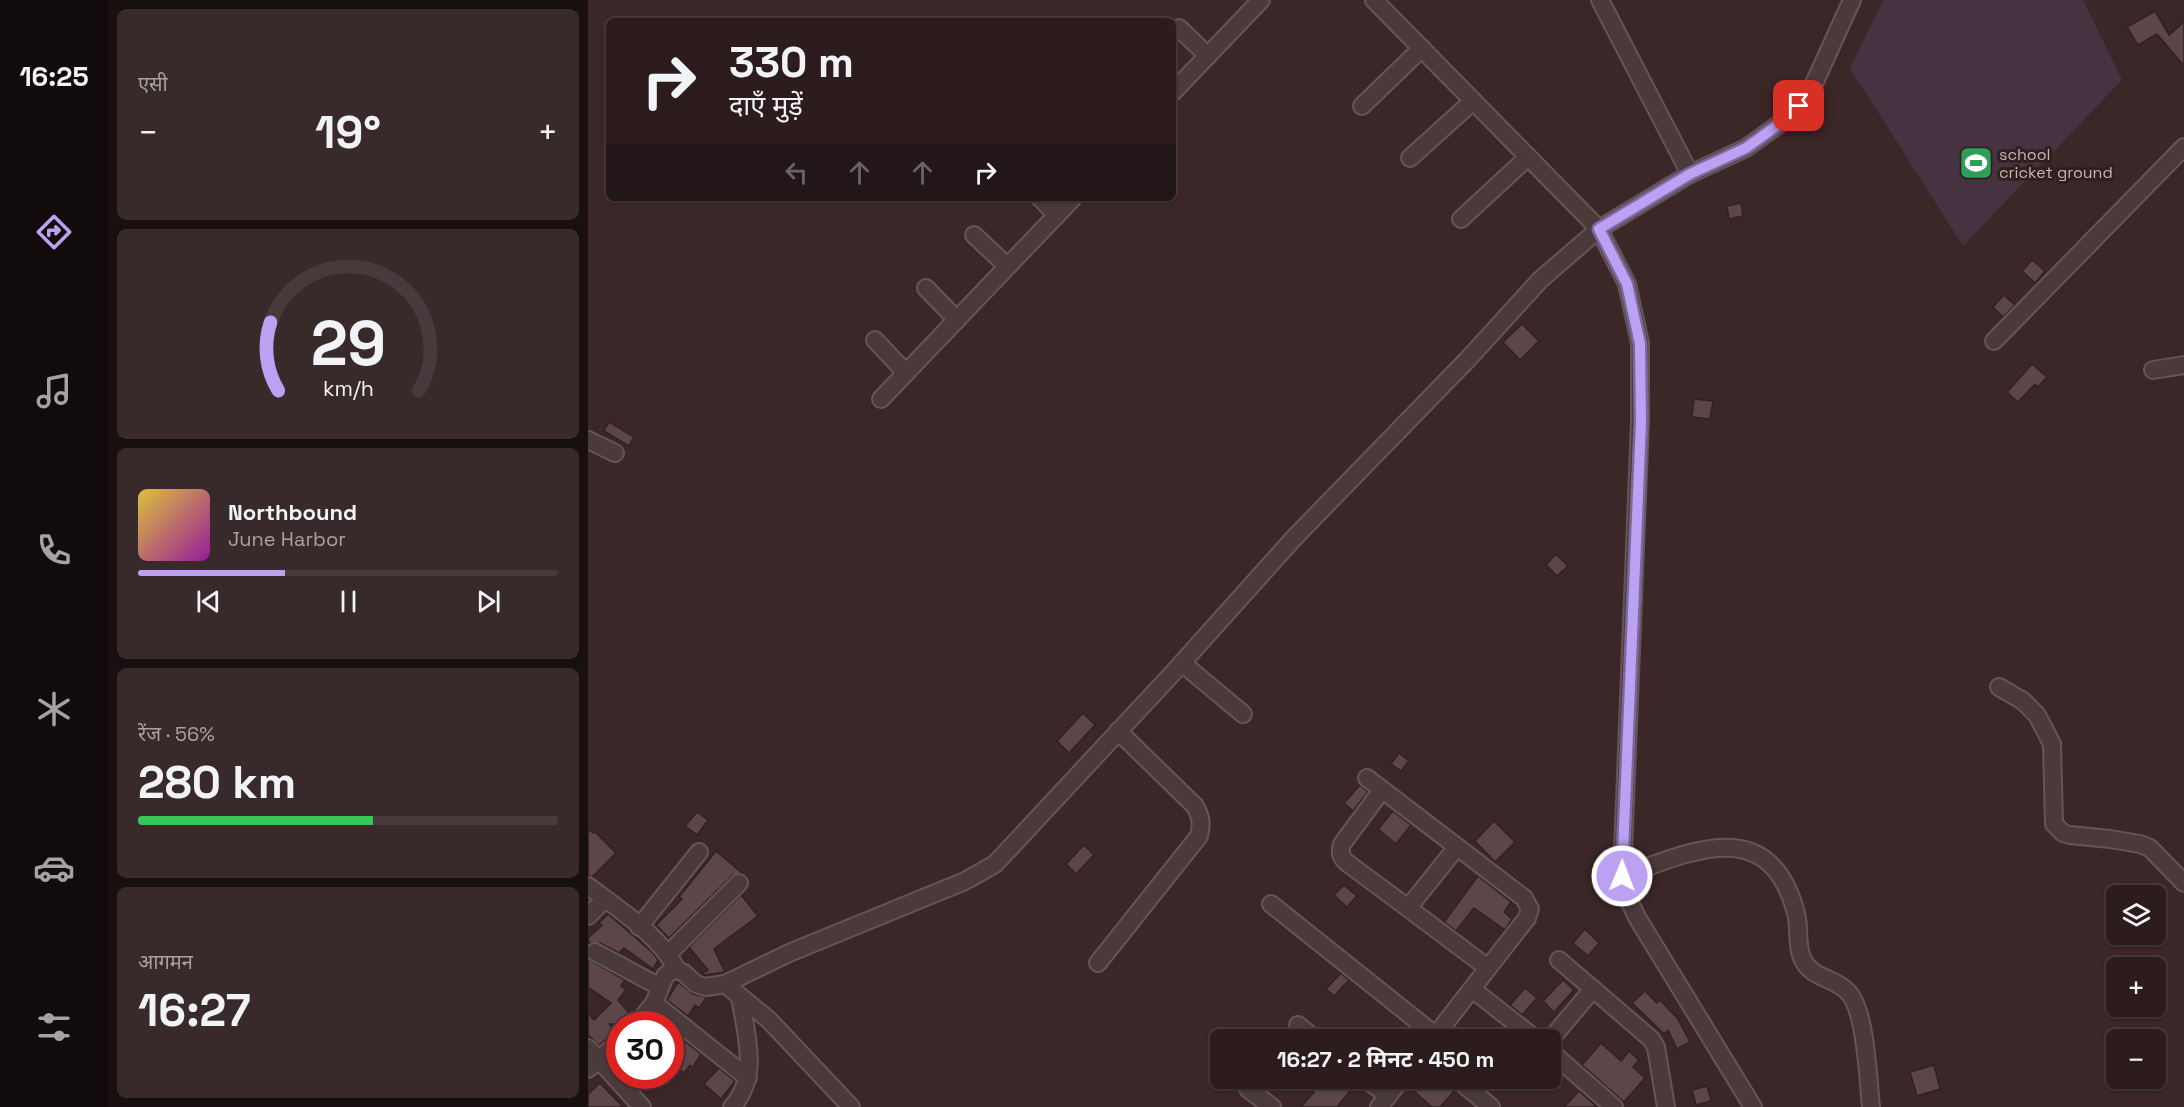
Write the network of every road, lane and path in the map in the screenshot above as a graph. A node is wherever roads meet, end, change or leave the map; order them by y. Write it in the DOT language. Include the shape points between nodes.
graph roads {
  1 [pos="1261,0"];
  2 [pos="1374,0"];
  3 [pos="1600,0"];
  4 [pos="1852,0"];
  5 [pos="1179,28"];
  6 [pos="1422,48"];
  7 [pos="1208,56"];
  8 [pos="1176,89"];
  9 [pos="1473,101"];
  10 [pos="1362,106"];
  11 [pos="2184,147"];
  12 [pos="1528,157"];
  13 [pos="1410,158"];
  14 [pos="1690,174"];
  15 [pos="1043,201"];
  16 [pos="1069,201"];
  17 [pos="1057,215"];
  18 [pos="1461,219"];
  19 [pos="1599,229"];
  20 [pos="974,235"];
  21 [pos="1007,266"];
  22 [pos="926,288"];
  23 [pos="957,320"];
  24 [pos="875,340"];
  25 [pos="1994,341"];
  26 [pos="2184,365"];
  27 [pos="2153,370"];
  28 [pos="906,372"];
  29 [pos="881,399"];
  30 [pos="588,440"];
  31 [pos="615,453"];
  32 [pos="1182,663"];
  33 [pos="1999,687"];
  34 [pos="1243,714"];
  35 [pos="1118,731"];
  36 [pos="1367,778"];
  37 [pos="1382,790"];
  38 [pos="1456,847"];
  39 [pos="699,852"];
  40 [pos="1622,876"];
  41 [pos="739,883"];
  42 [pos="2184,883"];
  43 [pos="588,886"];
  44 [pos="605,899"];
  45 [pos="1271,904"];
  46 [pos="1408,908"];
  47 [pos="588,916"];
  48 [pos="639,927"];
  49 [pos="596,952"];
  50 [pos="669,953"];
  51 [pos="1559,960"];
  52 [pos="1098,963"];
  53 [pos="1488,968"];
  54 [pos="677,970"];
  55 [pos="725,984"];
  56 [pos="660,987"];
  57 [pos="1593,988"];
  58 [pos="1472,989"];
  59 [pos="740,997"];
  60 [pos="654,1004"];
  61 [pos="648,1011"];
  62 [pos="1298,1025"];
  63 [pos="1303,1029"];
  64 [pos="1423,1029"];
  65 [pos="1440,1029"];
  66 [pos="1523,1029"];
  67 [pos="1559,1029"];
  68 [pos="606,1050"];
  69 [pos="592,1059"];
  70 [pos="1561,1061"];
  71 [pos="748,1078"];
  72 [pos="1248,1089"];
  73 [pos="1374,1089"];
  74 [pos="1394,1089"];
  75 [pos="1469,1089"];
  76 [pos="1384,1102"];
  77 [pos="642,1107"];
  78 [pos="732,1107"];
  79 [pos="851,1107"];
  80 [pos="1272,1107"];
  81 [pos="1491,1107"];
  82 [pos="1614,1107"];
  83 [pos="1665,1107"];
  84 [pos="1753,1107"];
  85 [pos="1871,1107"];
  1 -- 7 [label="street"];
  2 -- 6 [label="street"];
  3 -- 14 [label="street"];
  4 -- 14 [label="street" via="1812,88 1799,106 1746,148"];
  5 -- 7 [label="street"];
  6 -- 9 [label="street"];
  6 -- 10 [label="street"];
  7 -- 8 [label="street"];
  9 -- 12 [label="street"];
  9 -- 13 [label="street"];
  11 -- 25 [label="street"];
  12 -- 18 [label="street"];
  12 -- 19 [label="street"];
  14 -- 19 [label="street"];
  15 -- 17 [label="street"];
  16 -- 17 [label="street"];
  17 -- 21 [label="street"];
  19 -- 32 [label="street" via="1540,280 1294,538"];
  19 -- 40 [label="street" via="1627,284 1640,344 1641,422"];
  20 -- 21 [label="street"];
  21 -- 23 [label="street"];
  22 -- 23 [label="street"];
  23 -- 28 [label="street"];
  24 -- 28 [label="street"];
  26 -- 27 [label="street"];
  28 -- 29 [label="street"];
  30 -- 31 [label="street"];
  32 -- 34 [label="street"];
  32 -- 35 [label="street"];
  33 -- 42 [label="street" via="2037,715 2052,744 2054,824 2070,835 2150,848"];
  35 -- 52 [label="street" via="1195,806 1201,825 1199,836"];
  35 -- 55 [label="street" via="995,864 965,881 789,953"];
  36 -- 37 [label="street"];
  37 -- 38 [label="street"];
  37 -- 46 [label="street" via="1342,844 1341,857"];
  38 -- 46 [label="street"];
  38 -- 53 [label="street" via="1524,898 1530,909"];
  39 -- 48 [label="street"];
  40 -- 84 [label="street" via="1638,919"];
  40 -- 85 [label="street" via="1704,849 1740,848 1763,856 1783,880 1796,912 1800,949 1808,968 1848,992 1857,1007"];
  41 -- 50 [label="street"];
  43 -- 44 [label="street"];
  44 -- 47 [label="street"];
  44 -- 48 [label="street"];
  45 -- 64 [label="street"];
  46 -- 53 [label="street"];
  48 -- 50 [label="street"];
  49 -- 56 [label="street"];
  50 -- 54 [label="street"];
  51 -- 57 [label="street"];
  53 -- 58 [label="street"];
  54 -- 55 [label="street" via="706,987"];
  54 -- 56 [label="street" via="665,976"];
  55 -- 59 [label="street"];
  56 -- 60 [label="street"];
  57 -- 67 [label="street"];
  57 -- 83 [label="street" via="1656,1047"];
  58 -- 65 [label="street"];
  58 -- 66 [label="street"];
  59 -- 71 [label="street" via="750,1061"];
  59 -- 79 [label="street" via="769,1020"];
  60 -- 61 [label="street"];
  60 -- 71 [label="street"];
  62 -- 63 [label="street"];
  68 -- 69 [label="street"];
  69 -- 77 [label="street"];
  70 -- 82 [label="street"];
  71 -- 78 [label="street"];
  72 -- 80 [label="street"];
  73 -- 76 [label="street"];
  74 -- 76 [label="street"];
  75 -- 81 [label="street"];
}
